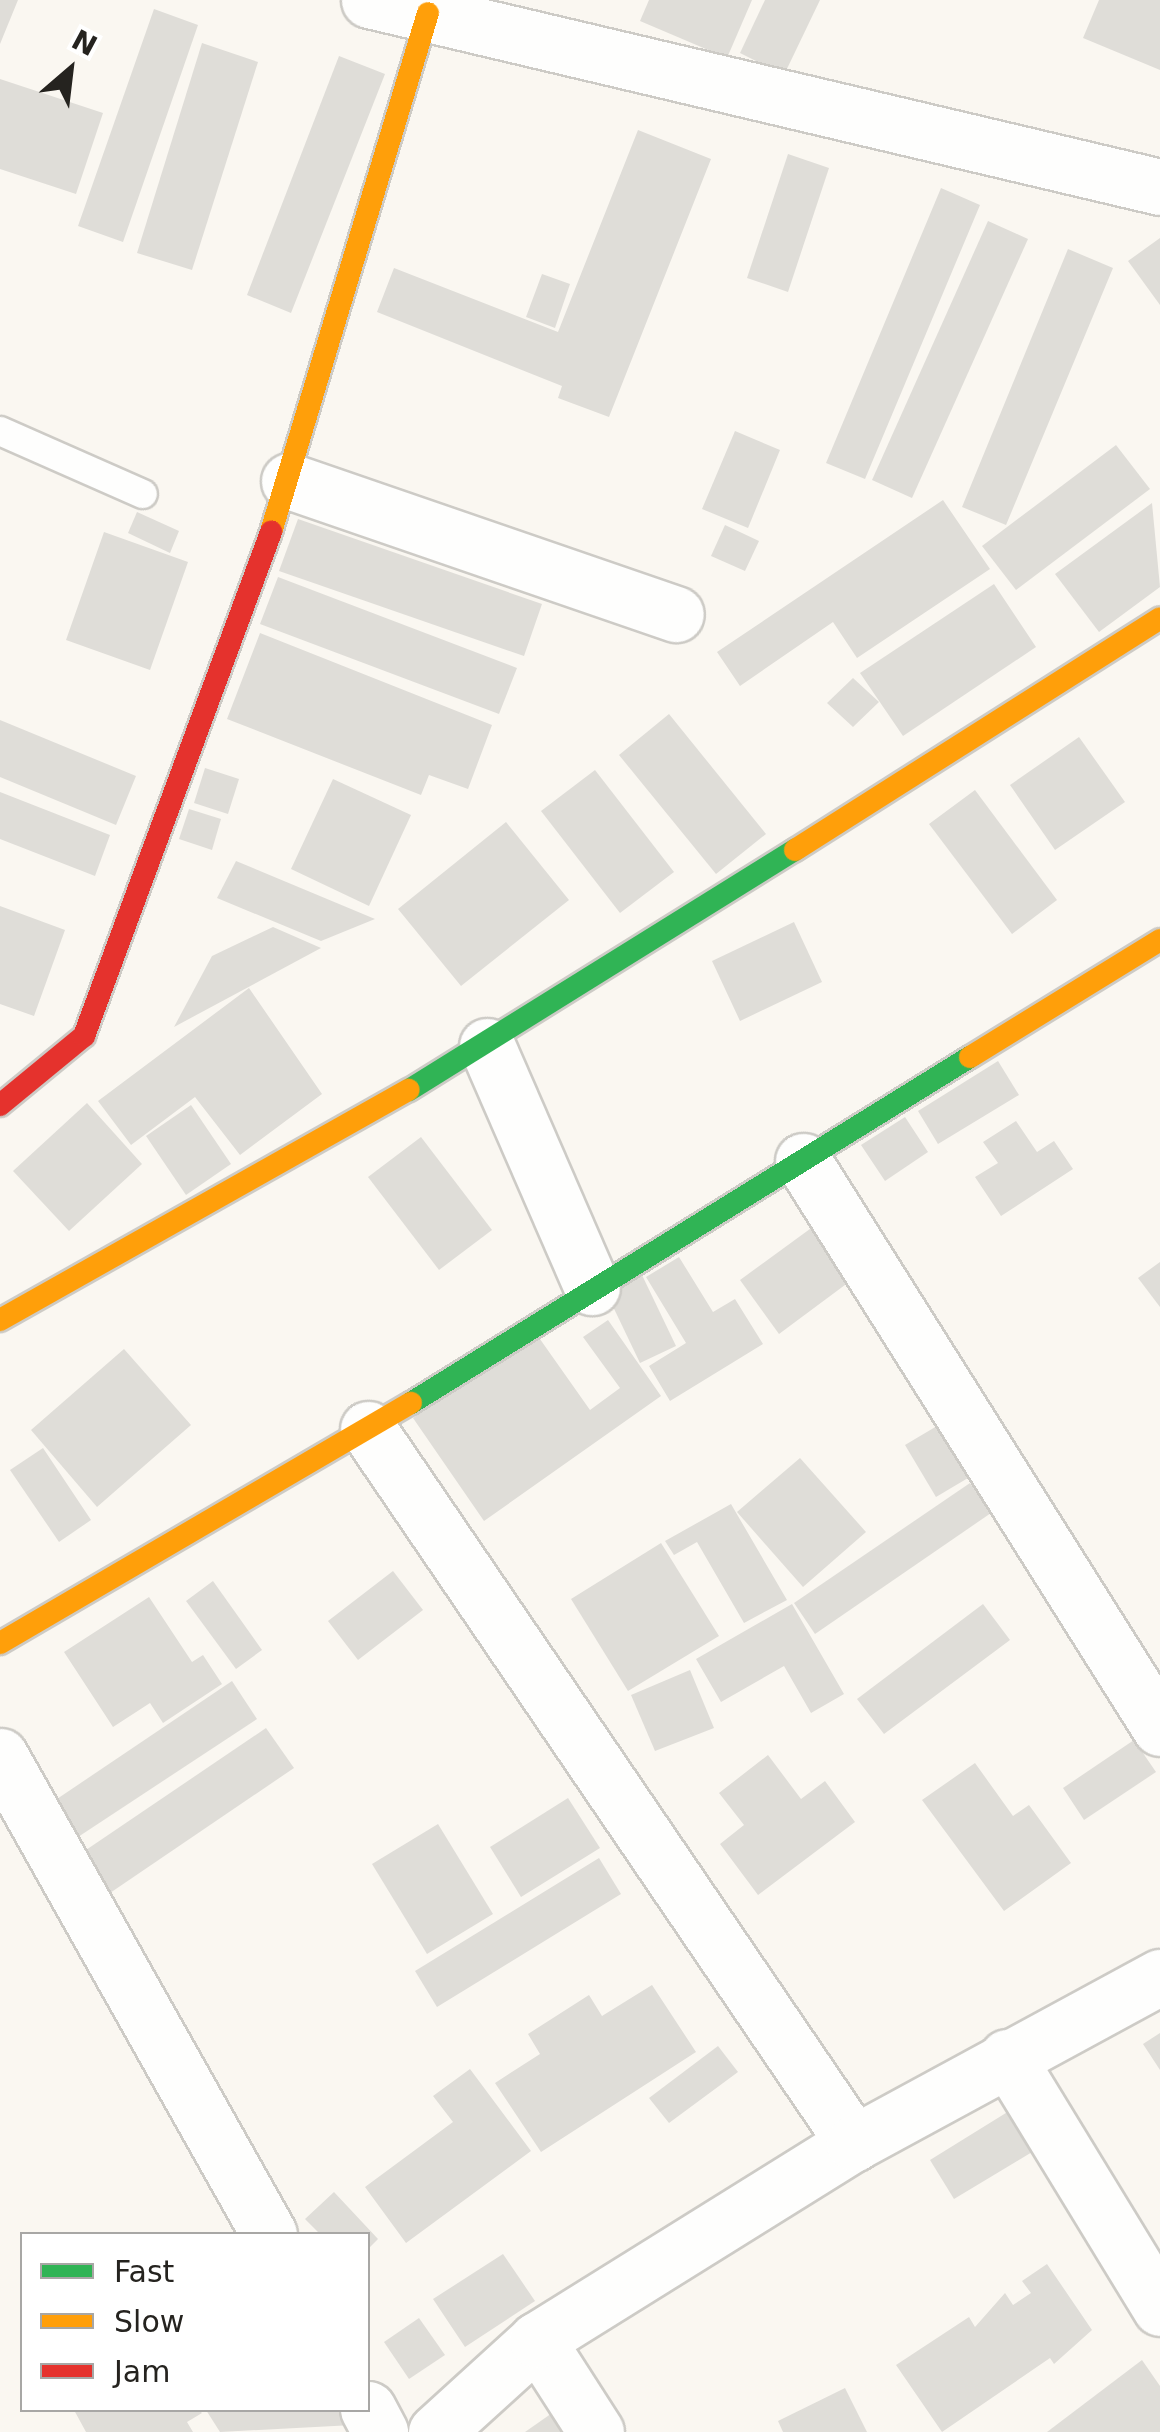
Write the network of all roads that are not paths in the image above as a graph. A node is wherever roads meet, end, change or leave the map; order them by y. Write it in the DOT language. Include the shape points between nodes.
graph roads {
  1 [pos="369,0"];
  2 [pos="428,13"];
  3 [pos="1160,187"];
  4 [pos="0,431"];
  5 [pos="289,481"];
  6 [pos="143,494"];
  7 [pos="676,614"];
  8 [pos="1160,618"];
  9 [pos="1156,951"];
  10 [pos="487,1046"];
  11 [pos="0,1105"];
  12 [pos="803,1161"];
  13 [pos="592,1287"];
  14 [pos="0,1320"];
  15 [pos="368,1429"];
  16 [pos="0,1643"];
  17 [pos="1160,1728"];
  18 [pos="0,1756"];
  19 [pos="1160,1978"];
  20 [pos="1007,2057"];
  21 [pos="854,2143"];
  22 [pos="268,2232"];
  23 [pos="1160,2308"];
  24 [pos="537,2340"];
  25 [pos="436,2432"];
  26 [pos="596,2432"];
  1 -- 2 [label="street"];
  2 -- 3 [label="street"];
  2 -- 5 [label="street"];
  4 -- 6 [label="lane"];
  5 -- 7 [label="street"];
  5 -- 11 [label="street" via="84,1036"];
  8 -- 10 [label="street"];
  9 -- 12 [label="street"];
  10 -- 13 [label="street"];
  10 -- 14 [label="street"];
  12 -- 13 [label="street"];
  12 -- 17 [label="street"];
  13 -- 15 [label="street"];
  15 -- 16 [label="street"];
  15 -- 21 [label="street"];
  18 -- 22 [label="street"];
  19 -- 20 [label="street"];
  20 -- 21 [label="street"];
  20 -- 23 [label="street"];
  21 -- 24 [label="street"];
  24 -- 25 [label="street"];
  24 -- 26 [label="street"];
}
